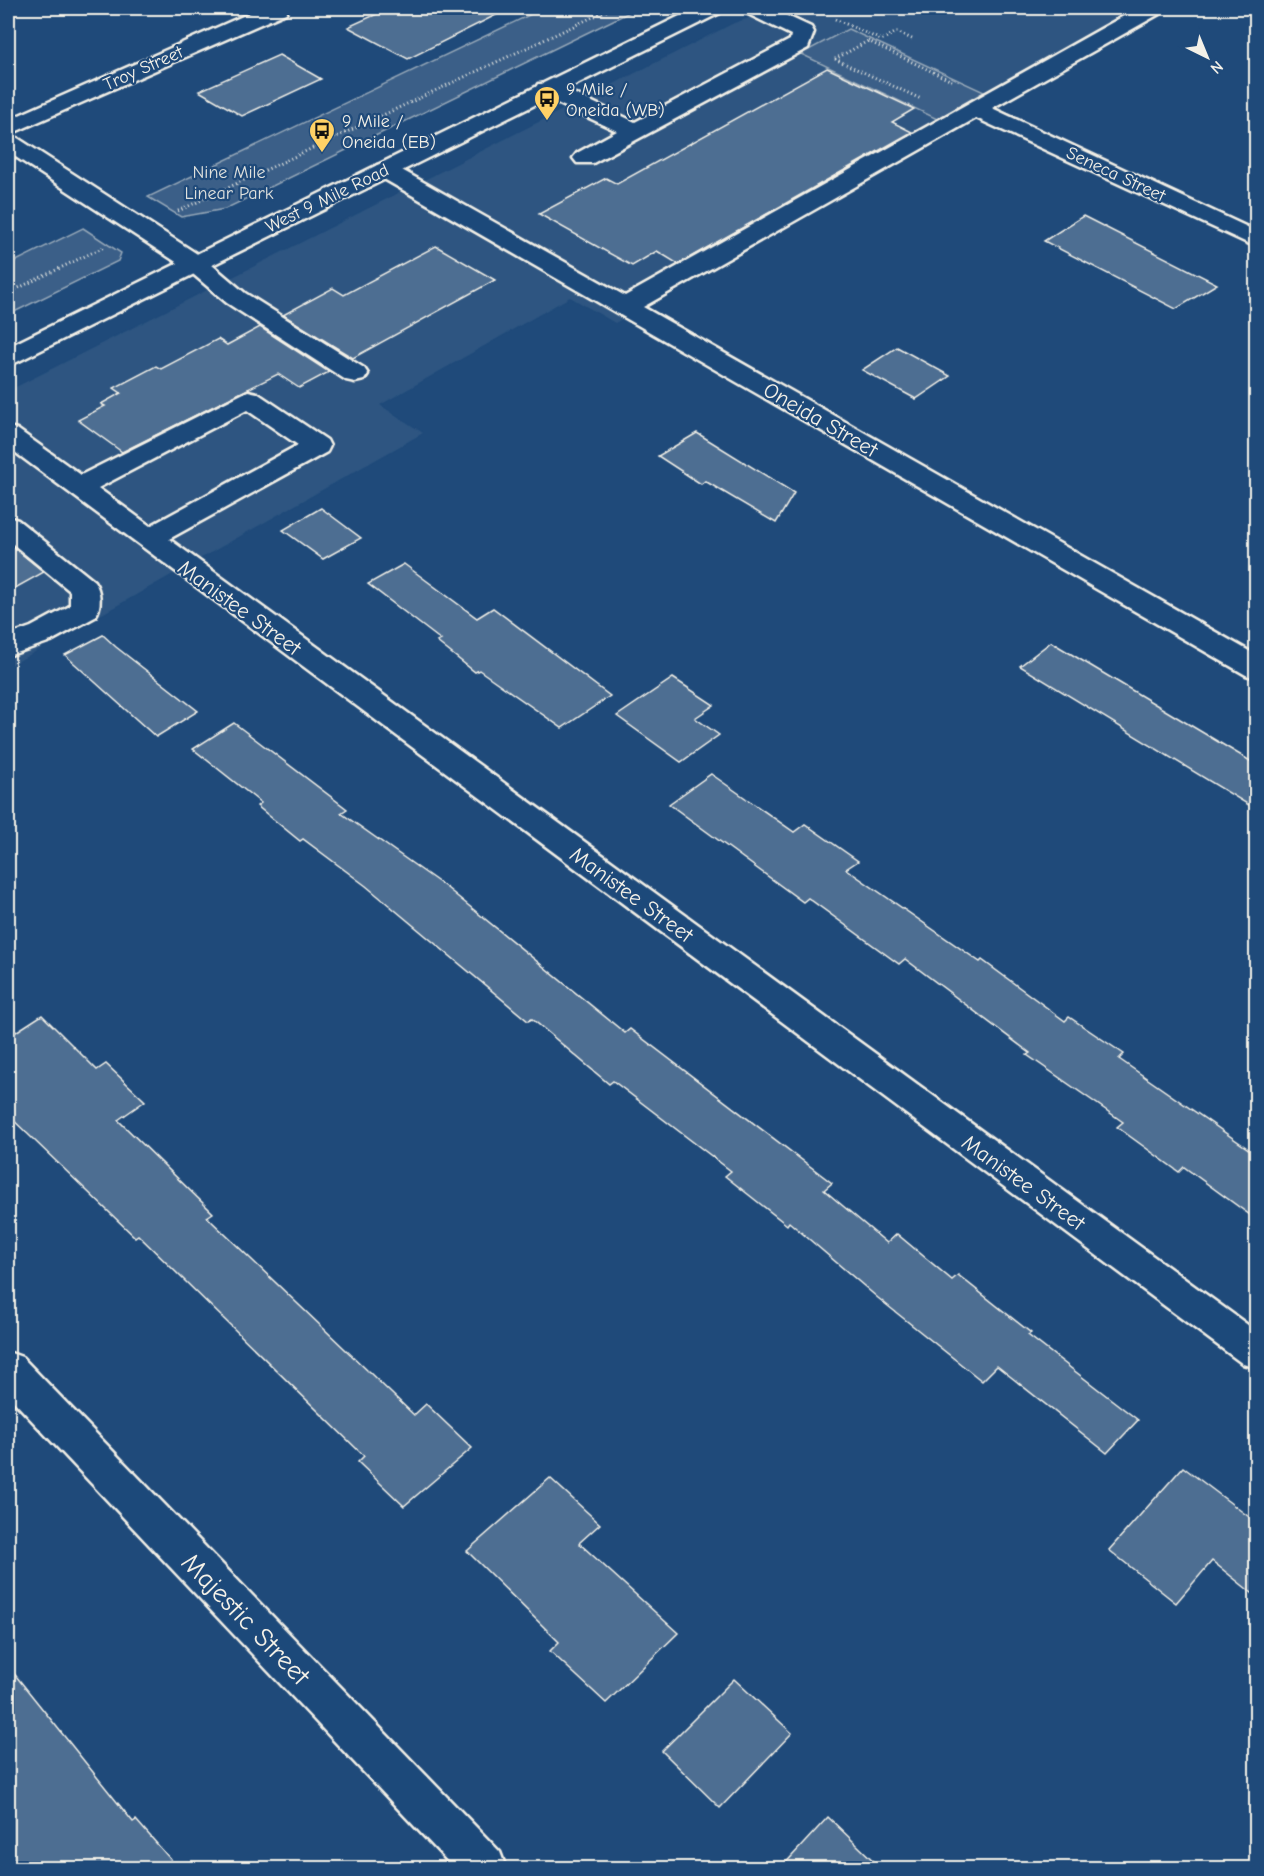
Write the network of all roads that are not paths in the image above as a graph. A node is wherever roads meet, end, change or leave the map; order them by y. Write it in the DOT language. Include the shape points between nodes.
graph roads {
  1 [pos="278,8"];
  2 [pos="711,8"];
  3 [pos="754,8"];
  4 [pos="1153,8"];
  5 [pos="546,89"];
  6 [pos="976,108"];
  7 [pos="8,128"];
  8 [pos="635,131"];
  9 [pos="8,142"];
  10 [pos="585,158"];
  11 [pos="385,170"];
  12 [pos="1257,240"];
  13 [pos="196,264"];
  14 [pos="624,307"];
  15 [pos="8,357"];
  16 [pos="355,374"];
  17 [pos="8,435"];
  18 [pos="76,488"];
  19 [pos="8,526"];
  20 [pos="148,540"];
  21 [pos="8,646"];
  22 [pos="1257,668"];
  23 [pos="1257,1352"];
  24 [pos="8,1369"];
  25 [pos="484,1869"];
  1 -- 7 [label="street, Troy Street"];
  2 -- 5 [label="street, West 9 Mile Road"];
  3 -- 8 [label="street" via="803,32 800,43"];
  4 -- 6 [label="street"];
  5 -- 8 [label="street"];
  5 -- 11 [label="street, West 9 Mile Road"];
  6 -- 12 [label="street, Seneca Street"];
  6 -- 14 [label="street"];
  8 -- 10 [label="street"];
  9 -- 13 [label="street"];
  11 -- 13 [label="street, West 9 Mile Road"];
  11 -- 14 [label="street, Oneida Street"];
  13 -- 15 [label="street, West 9 Mile Road"];
  13 -- 16 [label="street" via="236,298"];
  14 -- 22 [label="street, Oneida Street"];
  17 -- 18 [label="street, Manistee Street"];
  18 -- 20 [label="street, Manistee Street"];
  18 -- 20 [label="street" via="249,399 317,446"];
  19 -- 21 [label="street" via="84,588 85,610 41,634"];
  20 -- 23 [label="street, Manistee Street"];
  24 -- 25 [label="street, Majestic Street"];
}
